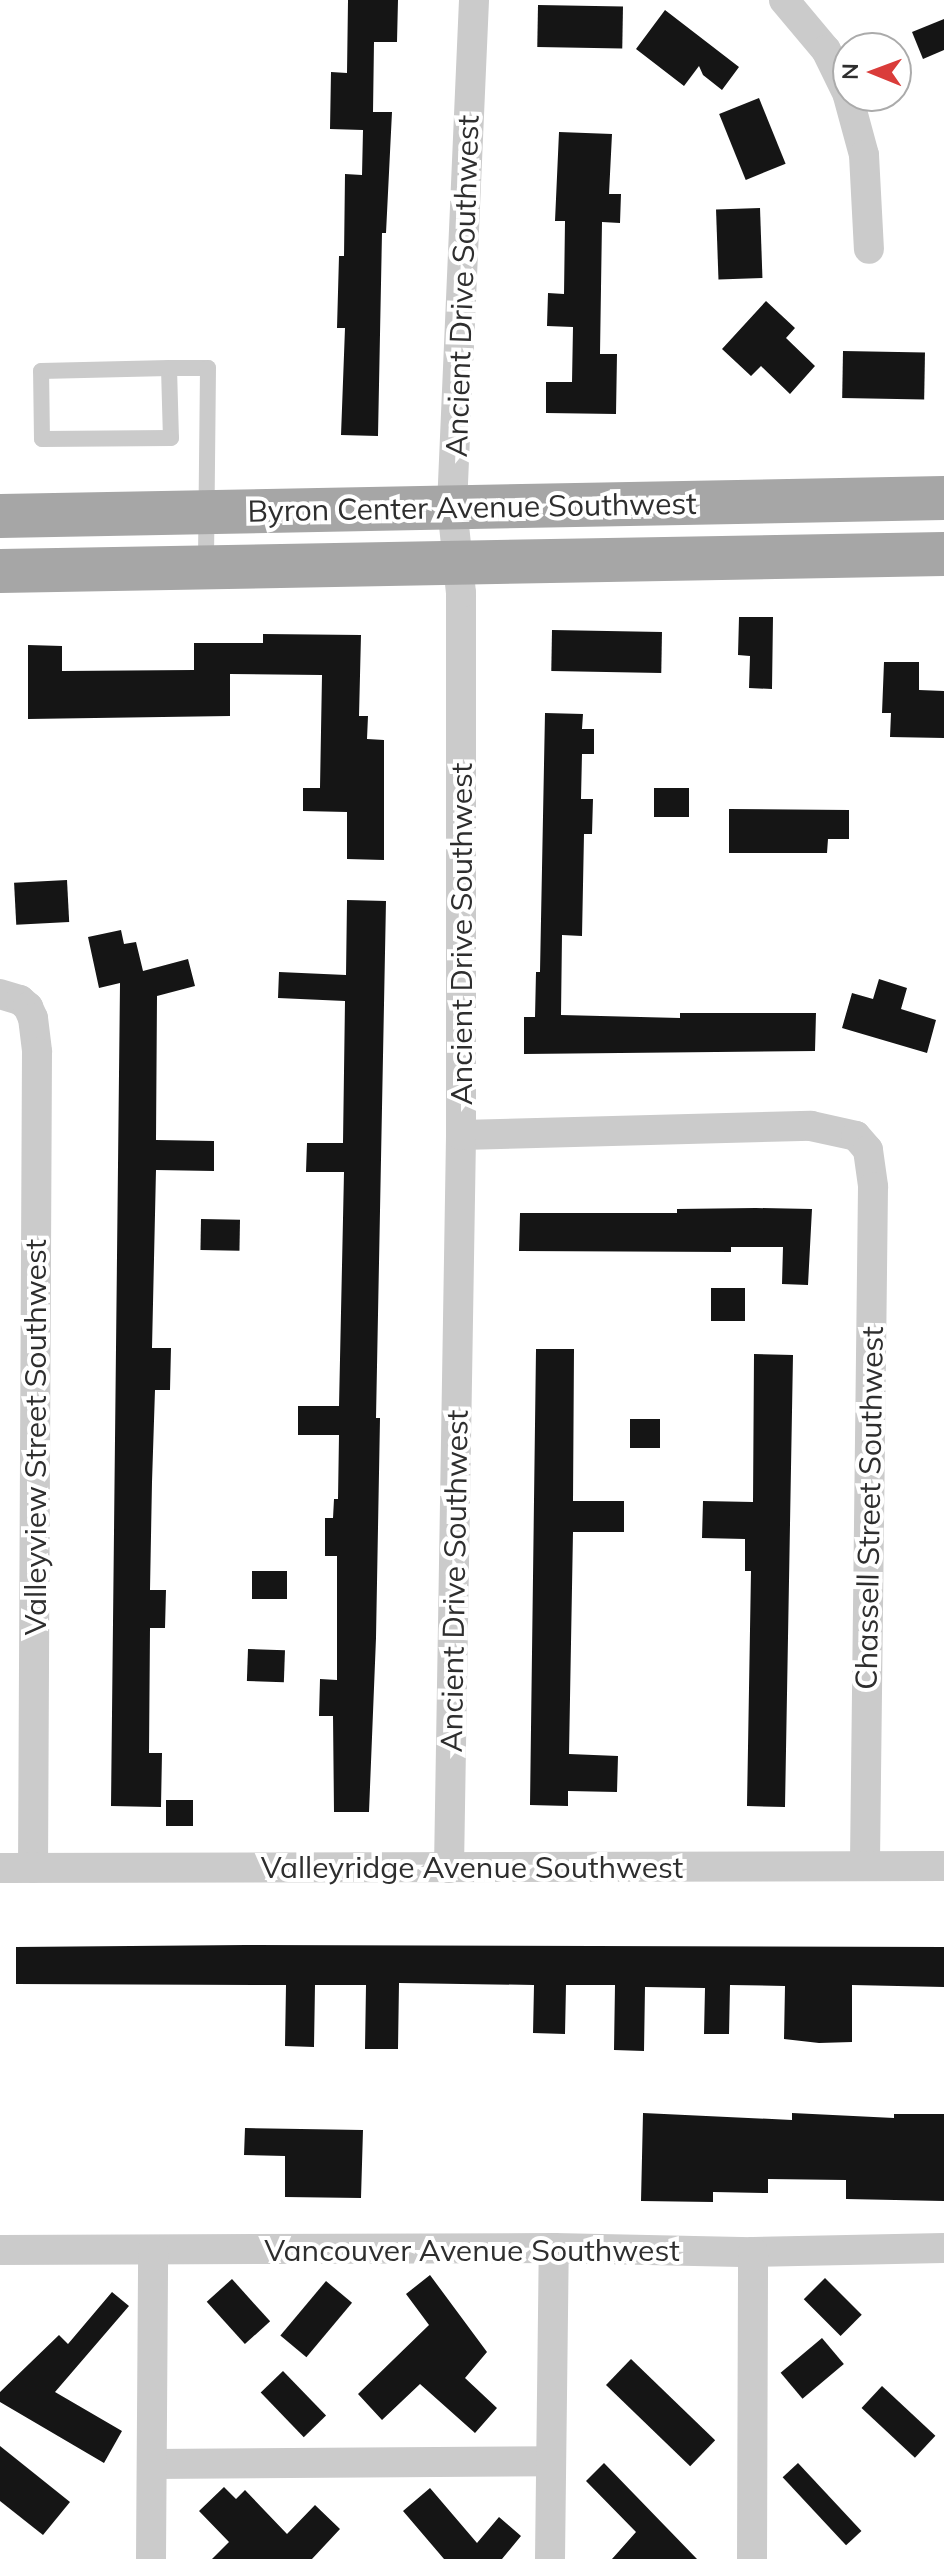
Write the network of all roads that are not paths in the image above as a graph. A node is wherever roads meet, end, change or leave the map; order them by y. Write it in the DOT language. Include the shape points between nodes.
graph roads {
  1 [pos="474,0"];
  2 [pos="784,0"];
  3 [pos="832,62"];
  4 [pos="853,112"];
  5 [pos="869,249"];
  6 [pos="169,368"];
  7 [pos="944,498"];
  8 [pos="452,506"];
  9 [pos="207,511"];
  10 [pos="0,516"];
  11 [pos="944,554"];
  12 [pos="460,563"];
  13 [pos="206,567"];
  14 [pos="0,571"];
  15 [pos="0,994"];
  16 [pos="461,1135"];
  17 [pos="865,1866"];
  18 [pos="944,1866"];
  19 [pos="0,1868"];
  20 [pos="33,1868"];
  21 [pos="449,1868"];
  22 [pos="554,2248"];
  23 [pos="944,2248"];
  24 [pos="0,2250"];
  25 [pos="153,2250"];
  26 [pos="753,2252"];
  27 [pos="551,2461"];
  28 [pos="153,2464"];
  29 [pos="151,2559"];
  30 [pos="550,2559"];
  31 [pos="752,2559"];
  1 -- 8 [label="street, Ancient Drive Southwest"];
  2 -- 3 [label="street"];
  4 -- 5 [label="street" via="864,155"];
  6 -- 6 [label="lane" via="41,371 42,439 171,438"];
  6 -- 9 [label="lane" via="208,368"];
  7 -- 8 [label="main road, Byron Center Avenue Southwest"];
  8 -- 9 [label="main road, Byron Center Avenue Southwest"];
  8 -- 12 [label="street, Ancient Drive Southwest"];
  9 -- 10 [label="main road, Byron Center Avenue Southwest"];
  9 -- 13 [label="lane"];
  11 -- 12 [label="main road, Byron Center Avenue Southwest"];
  12 -- 13 [label="main road, Byron Center Avenue Southwest"];
  12 -- 16 [label="street, Ancient Drive Southwest"];
  13 -- 14 [label="main road, Byron Center Avenue Southwest"];
  15 -- 20 [label="street, Valleyview Street Southwest" via="28,1007 37,1052"];
  16 -- 17 [label="street, Chassell Street Southwest" via="811,1126 856,1136 868,1150 873,1187"];
  16 -- 21 [label="street, Ancient Drive Southwest"];
  17 -- 18 [label="street, Valleyridge Avenue Southwest"];
  17 -- 21 [label="street, Valleyridge Avenue Southwest"];
  19 -- 20 [label="street, Valleyridge Avenue Southwest"];
  20 -- 21 [label="street, Valleyridge Avenue Southwest"];
  22 -- 25 [label="street, Vancouver Avenue Southwest"];
  22 -- 26 [label="street, Vancouver Avenue Southwest"];
  22 -- 27 [label="street"];
  23 -- 26 [label="street, Vancouver Avenue Southwest"];
  24 -- 25 [label="street, Vancouver Avenue Southwest"];
  25 -- 28 [label="street"];
  26 -- 31 [label="street"];
  27 -- 28 [label="street"];
  27 -- 30 [label="street"];
  28 -- 29 [label="street"];
}
